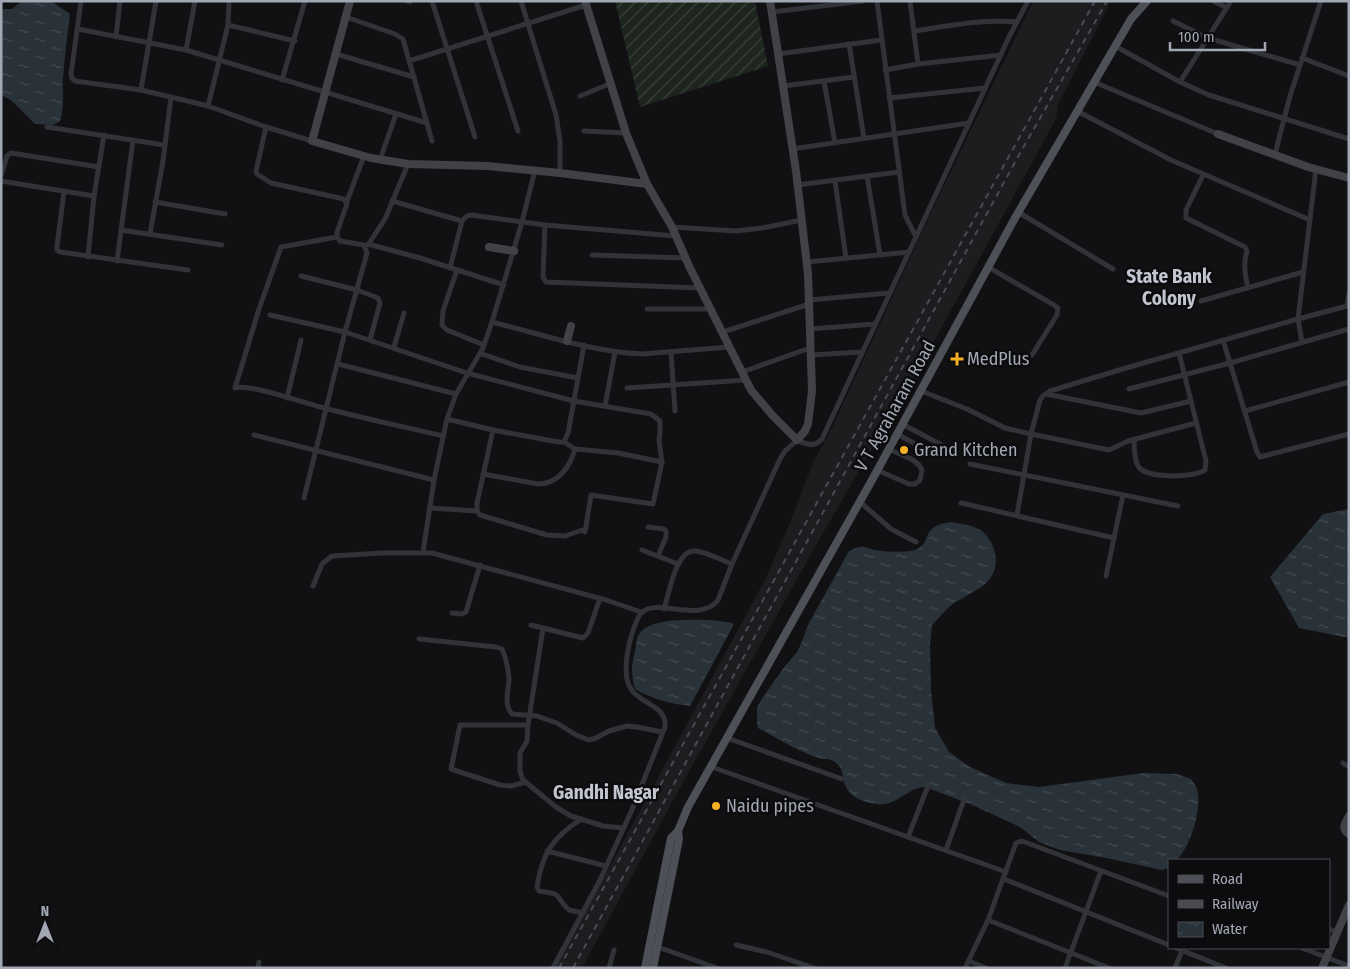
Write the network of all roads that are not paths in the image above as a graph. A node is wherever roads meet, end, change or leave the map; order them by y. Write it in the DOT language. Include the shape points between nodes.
graph roads {
  1 [pos="81,1"];
  2 [pos="120,1"];
  3 [pos="156,1"];
  4 [pos="195,1"];
  5 [pos="229,1"];
  6 [pos="306,1"];
  7 [pos="350,1"];
  8 [pos="432,1"];
  9 [pos="476,1"];
  10 [pos="520,1"];
  11 [pos="770,1"];
  12 [pos="863,1"];
  13 [pos="876,1"];
  14 [pos="910,1"];
  15 [pos="1028,1"];
  16 [pos="1147,1"];
  17 [pos="1214,1"];
  18 [pos="1231,1"];
  19 [pos="1321,1"];
  20 [pos="585,3"];
  21 [pos="821,4"];
  22 [pos="1227,8"];
  23 [pos="772,12"];
  24 [pos="346,17"];
  25 [pos="1173,21"];
  26 [pos="1017,22"];
  27 [pos="228,24"];
  28 [pos="527,24"];
  29 [pos="78,30"];
  30 [pos="914,31"];
  31 [pos="486,36"];
  32 [pos="116,37"];
  33 [pos="1208,38"];
  34 [pos="881,40"];
  35 [pos="295,41"];
  36 [pos="149,42"];
  37 [pos="849,44"];
  38 [pos="1115,46"];
  39 [pos="447,48"];
  40 [pos="186,50"];
  41 [pos="336,54"];
  42 [pos="778,54"];
  43 [pos="1001,55"];
  44 [pos="1302,58"];
  45 [pos="219,60"];
  46 [pos="409,62"];
  47 [pos="918,64"];
  48 [pos="1300,65"];
  49 [pos="885,70"];
  50 [pos="1349,76"];
  51 [pos="414,77"];
  52 [pos="854,77"];
  53 [pos="282,80"];
  54 [pos="824,81"];
  55 [pos="1094,82"];
  56 [pos="1180,82"];
  57 [pos="612,84"];
  58 [pos="783,86"];
  59 [pos="985,88"];
  60 [pos="141,90"];
  61 [pos="326,93"];
  62 [pos="580,96"];
  63 [pos="171,97"];
  64 [pos="889,98"];
  65 [pos="208,106"];
  66 [pos="1077,111"];
  67 [pos="396,114"];
  68 [pos="1284,118"];
  69 [pos="427,123"];
  70 [pos="969,123"];
  71 [pos="47,127"];
  72 [pos="266,127"];
  73 [pos="518,131"];
  74 [pos="584,131"];
  75 [pos="626,133"];
  76 [pos="893,134"];
  77 [pos="1218,134"];
  78 [pos="104,135"];
  79 [pos="475,137"];
  80 [pos="864,138"];
  81 [pos="1349,139"];
  82 [pos="133,140"];
  83 [pos="312,141"];
  84 [pos="432,141"];
  85 [pos="835,143"];
  86 [pos="164,145"];
  87 [pos="792,149"];
  88 [pos="1275,154"];
  89 [pos="364,156"];
  90 [pos="380,160"];
  91 [pos="408,164"];
  92 [pos="99,167"];
  93 [pos="1316,169"];
  94 [pos="535,170"];
  95 [pos="899,172"];
  96 [pos="560,173"];
  97 [pos="1203,175"];
  98 [pos="1,176"];
  99 [pos="867,176"];
  100 [pos="1349,178"];
  101 [pos="835,180"];
  102 [pos="1,181"];
  103 [pos="647,184"];
  104 [pos="798,185"];
  105 [pos="64,192"];
  106 [pos="94,196"];
  107 [pos="347,200"];
  108 [pos="392,201"];
  109 [pos="155,202"];
  110 [pos="1018,212"];
  111 [pos="226,214"];
  112 [pos="802,220"];
  113 [pos="1310,220"];
  114 [pos="462,221"];
  115 [pos="522,222"];
  116 [pos="545,225"];
  117 [pos="672,227"];
  118 [pos="121,230"];
  119 [pos="150,234"];
  120 [pos="676,236"];
  121 [pos="916,237"];
  122 [pos="337,238"];
  123 [pos="222,245"];
  124 [pos="367,246"];
  125 [pos="489,247"];
  126 [pos="514,252"];
  127 [pos="909,252"];
  128 [pos="592,255"];
  129 [pos="880,255"];
  130 [pos="88,257"];
  131 [pos="686,258"];
  132 [pos="846,258"];
  133 [pos="117,261"];
  134 [pos="807,262"];
  135 [pos="988,267"];
  136 [pos="450,268"];
  137 [pos="1113,269"];
  138 [pos="188,270"];
  139 [pos="457,270"];
  140 [pos="1303,272"];
  141 [pos="301,276"];
  142 [pos="504,285"];
  143 [pos="700,288"];
  144 [pos="1248,288"];
  145 [pos="357,290"];
  146 [pos="890,294"];
  147 [pos="1349,294"];
  148 [pos="1201,301"];
  149 [pos="809,302"];
  150 [pos="1348,306"];
  151 [pos="647,309"];
  152 [pos="711,309"];
  153 [pos="404,313"];
  154 [pos="270,315"];
  155 [pos="1298,319"];
  156 [pos="492,322"];
  157 [pos="875,324"];
  158 [pos="571,326"];
  159 [pos="810,329"];
  160 [pos="1349,329"];
  161 [pos="345,332"];
  162 [pos="723,332"];
  163 [pos="301,340"];
  164 [pos="370,340"];
  165 [pos="1223,340"];
  166 [pos="567,341"];
  167 [pos="1302,342"];
  168 [pos="484,345"];
  169 [pos="584,345"];
  170 [pos="730,346"];
  171 [pos="394,347"];
  172 [pos="614,352"];
  173 [pos="671,352"];
  174 [pos="810,352"];
  175 [pos="862,352"];
  176 [pos="1179,353"];
  177 [pos="482,354"];
  178 [pos="1032,355"];
  179 [pos="1230,363"];
  180 [pos="338,364"];
  181 [pos="742,372"];
  182 [pos="467,373"];
  183 [pos="1184,375"];
  184 [pos="578,378"];
  185 [pos="746,380"];
  186 [pos="1349,382"];
  187 [pos="673,385"];
  188 [pos="626,388"];
  189 [pos="1130,389"];
  190 [pos="920,391"];
  191 [pos="456,394"];
  192 [pos="1046,394"];
  193 [pos="287,398"];
  194 [pos="574,401"];
  195 [pos="1190,402"];
  196 [pos="605,406"];
  197 [pos="327,409"];
  198 [pos="674,411"];
  199 [pos="1245,411"];
  200 [pos="447,419"];
  201 [pos="1196,423"];
  202 [pos="902,424"];
  203 [pos="493,430"];
  204 [pos="897,434"];
  205 [pos="1031,434"];
  206 [pos="1349,434"];
  207 [pos="254,435"];
  208 [pos="443,436"];
  209 [pos="1134,439"];
  210 [pos="797,440"];
  211 [pos="564,442"];
  212 [pos="942,445"];
  213 [pos="575,449"];
  214 [pos="889,449"];
  215 [pos="316,451"];
  216 [pos="934,454"];
  217 [pos="662,462"];
  218 [pos="970,464"];
  219 [pos="877,470"];
  220 [pos="483,474"];
  221 [pos="1024,474"];
  222 [pos="434,480"];
  223 [pos="1123,495"];
  224 [pos="304,498"];
  225 [pos="860,502"];
  226 [pos="961,503"];
  227 [pos="1178,506"];
  228 [pos="430,508"];
  229 [pos="477,511"];
  230 [pos="1017,516"];
  231 [pos="648,527"];
  232 [pos="1114,538"];
  233 [pos="916,542"];
  234 [pos="642,550"];
  235 [pos="423,552"];
  236 [pos="658,556"];
  237 [pos="678,564"];
  238 [pos="732,564"];
  239 [pos="480,565"];
  240 [pos="1106,576"];
  241 [pos="313,586"];
  242 [pos="600,598"];
  243 [pos="664,609"];
  244 [pos="641,612"];
  245 [pos="452,613"];
  246 [pos="531,625"];
  247 [pos="543,628"];
  248 [pos="419,639"];
  249 [pos="530,714"];
  250 [pos="528,725"];
  251 [pos="662,732"];
  252 [pos="728,738"];
  253 [pos="1343,763"];
  254 [pos="712,767"];
  255 [pos="1349,767"];
  256 [pos="842,779"];
  257 [pos="526,782"];
  258 [pos="928,786"];
  259 [pos="965,797"];
  260 [pos="1349,816"];
  261 [pos="580,820"];
  262 [pos="623,828"];
  263 [pos="1349,834"];
  264 [pos="908,837"];
  265 [pos="946,850"];
  266 [pos="547,852"];
  267 [pos="606,866"];
  268 [pos="1101,871"];
  269 [pos="1006,872"];
  270 [pos="1004,879"];
  271 [pos="1168,896"];
  272 [pos="1349,905"];
  273 [pos="1086,912"];
  274 [pos="584,913"];
  275 [pos="988,920"];
  276 [pos="1330,929"];
  277 [pos="1337,932"];
  278 [pos="654,945"];
  279 [pos="736,945"];
  280 [pos="1168,945"];
  281 [pos="1330,948"];
  282 [pos="1183,949"];
  283 [pos="1305,949"];
  284 [pos="1330,949"];
  285 [pos="614,950"];
  286 [pos="1071,953"];
  287 [pos="1326,957"];
  288 [pos="969,961"];
  289 [pos="1349,966"];
  290 [pos="553,968"];
  291 [pos="609,968"];
  292 [pos="645,968"];
  293 [pos="653,968"];
  294 [pos="717,968"];
  295 [pos="814,968"];
  296 [pos="966,968"];
  297 [pos="986,968"];
  298 [pos="1065,968"];
  299 [pos="1109,968"];
  300 [pos="1175,968"];
  301 [pos="1226,968"];
  302 [pos="1322,968"];
  1 -- 29 [label="street"];
  2 -- 32 [label="street"];
  3 -- 36 [label="street"];
  4 -- 40 [label="street"];
  5 -- 27 [label="street"];
  6 -- 35 [label="street"];
  7 -- 24 [label="street"];
  8 -- 39 [label="street"];
  9 -- 31 [label="street"];
  10 -- 28 [label="street"];
  11 -- 23 [label="street"];
  12 -- 21 [label="street"];
  13 -- 34 [label="street"];
  14 -- 30 [label="street"];
  15 -- 26 [label="street"];
  16 -- 38 [label="main road, V T Agraharam Road" via="1131,19"];
  17 -- 22 [label="street"];
  18 -- 22 [label="street"];
  19 -- 44 [label="street"];
  20 -- 28 [label="street"];
  20 -- 57 [label="street"];
  21 -- 23 [label="street"];
  22 -- 33 [label="street"];
  23 -- 42 [label="street"];
  24 -- 41 [label="street"];
  24 -- 46 [label="street" via="401,37"];
  25 -- 33 [label="street"];
  26 -- 30 [label="street" via="980,22"];
  26 -- 43 [label="street"];
  27 -- 35 [label="street"];
  27 -- 45 [label="street"];
  28 -- 31 [label="street"];
  28 -- 96 [label="street" via="557,122"];
  29 -- 32 [label="street"];
  29 -- 60 [label="street" via="71,74 73,80"];
  30 -- 47 [label="street"];
  31 -- 39 [label="street"];
  31 -- 73 [label="street"];
  32 -- 36 [label="street"];
  33 -- 48 [label="street"];
  33 -- 56 [label="street"];
  34 -- 37 [label="street"];
  34 -- 49 [label="street"];
  35 -- 53 [label="street"];
  36 -- 40 [label="street"];
  36 -- 60 [label="street"];
  37 -- 42 [label="street"];
  37 -- 52 [label="street"];
  38 -- 55 [label="main road, V T Agraharam Road"];
  38 -- 56 [label="street"];
  39 -- 46 [label="street"];
  39 -- 79 [label="street"];
  40 -- 45 [label="street"];
  41 -- 51 [label="street"];
  41 -- 61 [label="street"];
  42 -- 58 [label="street"];
  43 -- 47 [label="street"];
  43 -- 59 [label="street"];
  44 -- 48 [label="street"];
  44 -- 50 [label="street"];
  45 -- 53 [label="street"];
  45 -- 65 [label="street"];
  46 -- 51 [label="street"];
  47 -- 49 [label="street"];
  48 -- 68 [label="street"];
  49 -- 64 [label="street"];
  51 -- 69 [label="street"];
  52 -- 54 [label="street"];
  52 -- 80 [label="street"];
  53 -- 61 [label="street"];
  54 -- 58 [label="street"];
  54 -- 85 [label="street"];
  55 -- 66 [label="main road, V T Agraharam Road"];
  55 -- 77 [label="street"];
  56 -- 68 [label="street" via="1209,95"];
  57 -- 62 [label="street"];
  57 -- 75 [label="street"];
  58 -- 87 [label="street"];
  59 -- 64 [label="street"];
  59 -- 70 [label="street"];
  60 -- 63 [label="street"];
  61 -- 67 [label="street"];
  61 -- 83 [label="street"];
  63 -- 65 [label="street"];
  63 -- 86 [label="street"];
  64 -- 76 [label="street"];
  65 -- 72 [label="street"];
  66 -- 97 [label="street"];
  66 -- 110 [label="main road, V T Agraharam Road"];
  67 -- 69 [label="street"];
  67 -- 90 [label="street"];
  68 -- 81 [label="street"];
  68 -- 88 [label="street"];
  69 -- 84 [label="street"];
  70 -- 76 [label="street"];
  70 -- 121 [label="street"];
  71 -- 78 [label="street"];
  72 -- 83 [label="street"];
  72 -- 107 [label="street" via="256,171 259,176 271,182"];
  74 -- 75 [label="street"];
  75 -- 103 [label="street"];
  76 -- 80 [label="street"];
  76 -- 95 [label="street"];
  77 -- 88 [label="street"];
  78 -- 82 [label="street"];
  78 -- 92 [label="street"];
  80 -- 85 [label="street"];
  82 -- 86 [label="street"];
  82 -- 118 [label="street"];
  83 -- 89 [label="street"];
  85 -- 87 [label="street"];
  86 -- 109 [label="street"];
  87 -- 104 [label="street"];
  88 -- 93 [label="street"];
  89 -- 90 [label="street"];
  89 -- 107 [label="street"];
  90 -- 91 [label="street"];
  91 -- 94 [label="street"];
  91 -- 108 [label="street"];
  92 -- 98 [label="street" via="11,153"];
  92 -- 106 [label="street"];
  93 -- 100 [label="street"];
  93 -- 113 [label="street"];
  94 -- 96 [label="street"];
  94 -- 115 [label="street"];
  95 -- 99 [label="street"];
  95 -- 121 [label="street" via="905,215"];
  96 -- 103 [label="street"];
  97 -- 113 [label="street"];
  97 -- 144 [label="street" via="1185,213 1186,218 1245,247 1244,269"];
  99 -- 101 [label="street"];
  99 -- 129 [label="street"];
  101 -- 104 [label="street"];
  101 -- 132 [label="street"];
  102 -- 105 [label="street"];
  103 -- 117 [label="street"];
  104 -- 112 [label="street"];
  105 -- 106 [label="street"];
  105 -- 130 [label="street" via="57,250"];
  106 -- 130 [label="street"];
  107 -- 122 [label="street"];
  108 -- 114 [label="street"];
  108 -- 124 [label="street" via="385,219"];
  109 -- 111 [label="street"];
  109 -- 119 [label="street"];
  110 -- 135 [label="main road, V T Agraharam Road"];
  110 -- 137 [label="street"];
  112 -- 117 [label="street" via="747,231"];
  112 -- 134 [label="street"];
  113 -- 140 [label="street"];
  114 -- 115 [label="street" via="467,216 478,215"];
  114 -- 136 [label="street"];
  115 -- 116 [label="street"];
  115 -- 126 [label="street"];
  116 -- 120 [label="street"];
  116 -- 143 [label="street" via="543,277 546,282"];
  117 -- 120 [label="street"];
  118 -- 119 [label="street"];
  118 -- 133 [label="street"];
  119 -- 123 [label="street"];
  120 -- 131 [label="street"];
  121 -- 127 [label="street"];
  122 -- 124 [label="street"];
  122 -- 193 [label="street" via="280,247 259,309 236,388 261,390"];
  124 -- 136 [label="street"];
  124 -- 145 [label="street"];
  125 -- 126 [label="street"];
  126 -- 142 [label="street"];
  127 -- 129 [label="street"];
  127 -- 146 [label="street"];
  128 -- 131 [label="street"];
  129 -- 132 [label="street"];
  130 -- 133 [label="street"];
  131 -- 143 [label="street"];
  132 -- 134 [label="street"];
  133 -- 138 [label="street"];
  134 -- 149 [label="street"];
  135 -- 178 [label="street" via="1058,308 1057,316"];
  135 -- 190 [label="main road, V T Agraharam Road"];
  136 -- 139 [label="street"];
  139 -- 142 [label="street"];
  139 -- 168 [label="street" via="443,311 442,324 447,330"];
  140 -- 144 [label="street"];
  140 -- 155 [label="street"];
  141 -- 145 [label="street"];
  142 -- 156 [label="street"];
  143 -- 152 [label="street"];
  144 -- 148 [label="street"];
  145 -- 161 [label="street"];
  145 -- 164 [label="street" via="379,300"];
  146 -- 149 [label="street"];
  146 -- 157 [label="street"];
  147 -- 150 [label="street"];
  149 -- 159 [label="street"];
  149 -- 162 [label="street"];
  150 -- 155 [label="street"];
  151 -- 152 [label="street"];
  152 -- 162 [label="street"];
  153 -- 171 [label="street"];
  154 -- 161 [label="street"];
  155 -- 165 [label="street"];
  155 -- 167 [label="street"];
  156 -- 166 [label="street"];
  156 -- 168 [label="street"];
  157 -- 159 [label="street"];
  157 -- 175 [label="street"];
  158 -- 166 [label="street"];
  159 -- 174 [label="street"];
  160 -- 167 [label="street"];
  161 -- 164 [label="street"];
  161 -- 180 [label="street"];
  162 -- 170 [label="street"];
  163 -- 193 [label="street"];
  164 -- 171 [label="street"];
  165 -- 176 [label="street"];
  165 -- 179 [label="street"];
  166 -- 169 [label="street"];
  167 -- 179 [label="street"];
  168 -- 182 [label="street"];
  169 -- 172 [label="street"];
  169 -- 184 [label="street"];
  170 -- 173 [label="street"];
  170 -- 181 [label="street"];
  171 -- 182 [label="street"];
  172 -- 173 [label="street"];
  172 -- 196 [label="street"];
  173 -- 187 [label="street"];
  174 -- 175 [label="street"];
  174 -- 181 [label="street"];
  174 -- 210 [label="street" via="812,391 808,424"];
  175 -- 210 [label="street" via="822,439 807,445"];
  176 -- 183 [label="street"];
  176 -- 192 [label="street"];
  177 -- 184 [label="street" via="520,367"];
  179 -- 183 [label="street"];
  179 -- 199 [label="street"];
  180 -- 191 [label="street"];
  180 -- 197 [label="street"];
  181 -- 185 [label="street"];
  182 -- 191 [label="street"];
  182 -- 194 [label="street"];
  183 -- 189 [label="street"];
  183 -- 195 [label="street"];
  184 -- 194 [label="street"];
  185 -- 187 [label="street"];
  185 -- 210 [label="street" via="767,409"];
  186 -- 199 [label="street"];
  187 -- 188 [label="street"];
  187 -- 198 [label="street"];
  190 -- 202 [label="main road, V T Agraharam Road"];
  190 -- 205 [label="street" via="1005,428"];
  191 -- 200 [label="street"];
  192 -- 195 [label="street" via="1140,413"];
  192 -- 205 [label="street" via="1040,400"];
  193 -- 197 [label="street"];
  194 -- 196 [label="street"];
  194 -- 211 [label="street"];
  195 -- 201 [label="street"];
  196 -- 217 [label="street" via="651,414 657,418"];
  197 -- 208 [label="street"];
  197 -- 215 [label="street"];
  199 -- 206 [label="street" via="1260,457"];
  200 -- 203 [label="street"];
  200 -- 208 [label="street"];
  201 -- 209 [label="street"];
  201 -- 209 [label="street" via="1206,464 1205,470 1194,475 1157,475 1142,471 1136,461"];
  202 -- 204 [label="main road, V T Agraharam Road"];
  202 -- 212 [label="street"];
  203 -- 211 [label="street"];
  203 -- 220 [label="street"];
  204 -- 214 [label="main road, V T Agraharam Road"];
  204 -- 216 [label="street"];
  205 -- 209 [label="street" via="1109,450"];
  205 -- 221 [label="street"];
  207 -- 215 [label="street"];
  208 -- 222 [label="street"];
  210 -- 238 [label="street" via="780,459"];
  211 -- 213 [label="street"];
  213 -- 217 [label="street"];
  213 -- 220 [label="street" via="568,466 547,484"];
  214 -- 219 [label="main road, V T Agraharam Road"];
  214 -- 219 [label="street" via="919,465 922,470 920,480 909,484"];
  215 -- 222 [label="street"];
  215 -- 224 [label="street"];
  217 -- 229 [label="street" via="653,504 591,495 585,532 547,535 480,515"];
  218 -- 221 [label="street"];
  219 -- 225 [label="main road, V T Agraharam Road"];
  220 -- 229 [label="street"];
  221 -- 223 [label="street"];
  221 -- 230 [label="street"];
  222 -- 228 [label="street"];
  223 -- 227 [label="street"];
  223 -- 232 [label="street"];
  225 -- 233 [label="street" via="891,529"];
  225 -- 252 [label="main road, V T Agraharam Road"];
  226 -- 230 [label="street"];
  228 -- 229 [label="street"];
  228 -- 235 [label="street"];
  230 -- 232 [label="street"];
  231 -- 236 [label="street" via="666,531"];
  232 -- 240 [label="street"];
  234 -- 236 [label="street"];
  235 -- 239 [label="street"];
  235 -- 241 [label="street" via="332,556 322,564"];
  236 -- 237 [label="street"];
  237 -- 238 [label="street" via="686,553 694,551"];
  237 -- 243 [label="street"];
  238 -- 243 [label="street" via="712,607 695,611"];
  239 -- 242 [label="street"];
  239 -- 245 [label="street" via="466,612"];
  242 -- 244 [label="street"];
  242 -- 247 [label="street" via="585,637"];
  243 -- 244 [label="street"];
  244 -- 251 [label="street" via="627,656 627,677 636,696 663,715"];
  246 -- 247 [label="street"];
  247 -- 249 [label="street"];
  248 -- 249 [label="street" via="502,649 509,678 509,711 518,715"];
  249 -- 250 [label="street"];
  249 -- 251 [label="street" via="557,723 588,740 626,726"];
  250 -- 257 [label="street" via="527,741 520,753 521,776"];
  250 -- 257 [label="street" via="460,724 451,769 500,785"];
  251 -- 262 [label="street"];
  252 -- 254 [label="main road, V T Agraharam Road"];
  252 -- 256 [label="street"];
  253 -- 255 [label="street"];
  254 -- 264 [label="street"];
  254 -- 278 [label="main road, V T Agraharam Road" via="678,831 679,839"];
  257 -- 261 [label="street" via="564,812"];
  258 -- 264 [label="street"];
  259 -- 265 [label="street"];
  260 -- 263 [label="street" via="1344,829"];
  261 -- 262 [label="street"];
  261 -- 266 [label="street" via="560,833"];
  262 -- 267 [label="street"];
  264 -- 265 [label="street"];
  265 -- 269 [label="street"];
  266 -- 267 [label="street"];
  266 -- 274 [label="street" via="538,889 558,894 569,910"];
  267 -- 274 [label="street"];
  268 -- 269 [label="street" via="1020,840"];
  268 -- 271 [label="street"];
  268 -- 273 [label="street"];
  269 -- 270 [label="street"];
  270 -- 273 [label="street"];
  270 -- 275 [label="street"];
  272 -- 277 [label="street"];
  273 -- 280 [label="street"];
  273 -- 286 [label="street"];
  274 -- 290 [label="street"];
  275 -- 286 [label="street"];
  275 -- 288 [label="street"];
  276 -- 277 [label="street"];
  277 -- 281 [label="street"];
  278 -- 292 [label="main road, V T Agraharam Road"];
  278 -- 293 [label="main road, V T Agraharam Road"];
  278 -- 294 [label="street"];
  279 -- 295 [label="street"];
  282 -- 300 [label="street"];
  282 -- 301 [label="street"];
  283 -- 287 [label="street"];
  284 -- 287 [label="street"];
  285 -- 291 [label="street"];
  286 -- 298 [label="street"];
  286 -- 299 [label="street"];
  287 -- 289 [label="street"];
  287 -- 302 [label="street"];
  288 -- 296 [label="street"];
  288 -- 297 [label="street"];
}
